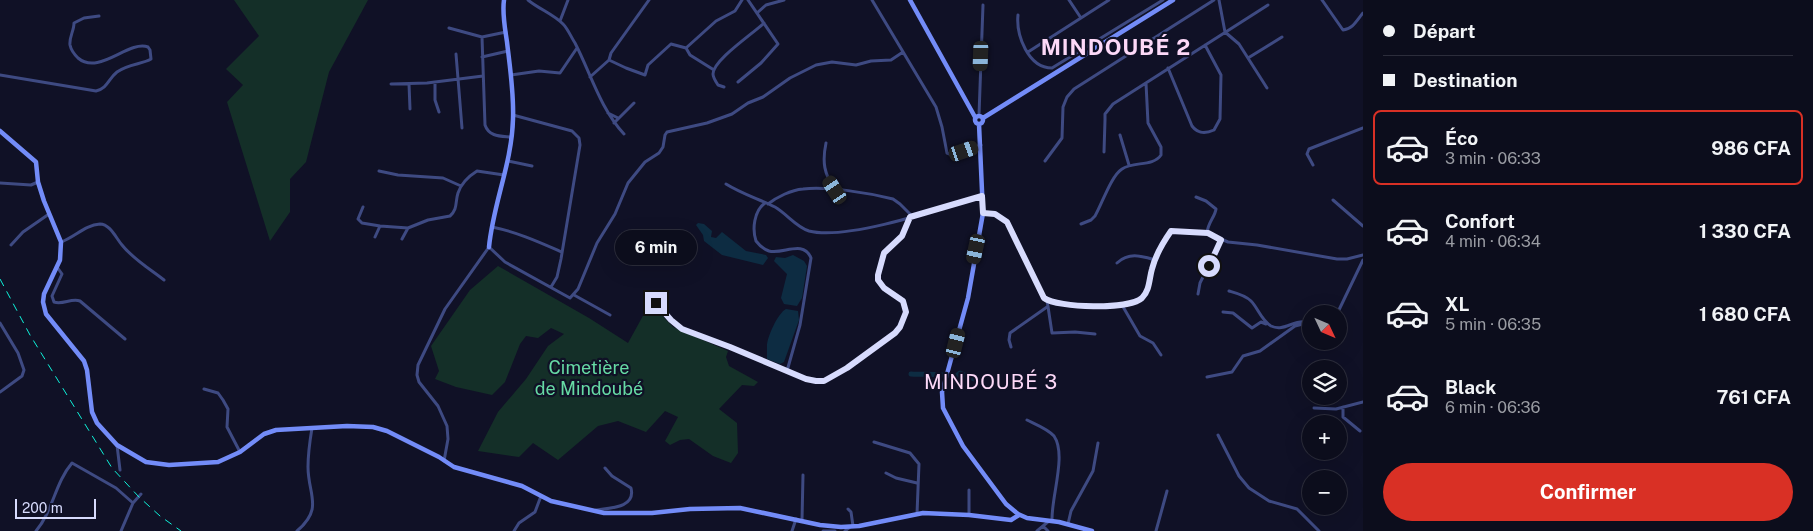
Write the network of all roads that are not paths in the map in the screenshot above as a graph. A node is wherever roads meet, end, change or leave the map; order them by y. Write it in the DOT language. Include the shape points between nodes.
graph roads {
  1 [pos="504,0"];
  2 [pos="528,0"];
  3 [pos="568,0"];
  4 [pos="649,0"];
  5 [pos="742,0"];
  6 [pos="748,0"];
  7 [pos="784,0"];
  8 [pos="872,0"];
  9 [pos="910,0"];
  10 [pos="1069,0"];
  11 [pos="1109,0"];
  12 [pos="1163,0"];
  13 [pos="1173,0"];
  14 [pos="1214,0"];
  15 [pos="1220,0"];
  16 [pos="1322,0"];
  17 [pos="983,4"];
  18 [pos="1268,5"];
  19 [pos="757,12"];
  20 [pos="1363,13"];
  21 [pos="1018,15"];
  22 [pos="99,16"];
  23 [pos="1080,18"];
  24 [pos="560,21"];
  25 [pos="764,23"];
  26 [pos="449,28"];
  27 [pos="506,32"];
  28 [pos="1225,32"];
  29 [pos="482,37"];
  30 [pos="1282,37"];
  31 [pos="1205,45"];
  32 [pos="577,48"];
  33 [pos="686,48"];
  34 [pos="508,50"];
  35 [pos="903,52"];
  36 [pos="1028,52"];
  37 [pos="456,54"];
  38 [pos="482,58"];
  39 [pos="1248,58"];
  40 [pos="609,60"];
  41 [pos="1168,68"];
  42 [pos="714,70"];
  43 [pos="0,75"];
  44 [pos="511,75"];
  45 [pos="483,76"];
  46 [pos="590,77"];
  47 [pos="460,79"];
  48 [pos="435,82"];
  49 [pos="738,82"];
  50 [pos="1146,83"];
  51 [pos="390,84"];
  52 [pos="409,84"];
  53 [pos="724,87"];
  54 [pos="1267,88"];
  55 [pos="634,103"];
  56 [pos="410,109"];
  57 [pos="438,112"];
  58 [pos="608,112"];
  59 [pos="513,115"];
  60 [pos="981,117"];
  61 [pos="618,118"];
  62 [pos="614,123"];
  63 [pos="462,128"];
  64 [pos="1363,128"];
  65 [pos="0,132"];
  66 [pos="624,134"];
  67 [pos="1120,135"];
  68 [pos="511,137"];
  69 [pos="826,143"];
  70 [pos="981,145"];
  71 [pos="1104,152"];
  72 [pos="508,161"];
  73 [pos="1045,161"];
  74 [pos="1313,164"];
  75 [pos="1129,165"];
  76 [pos="532,166"];
  77 [pos="379,171"];
  78 [pos="504,175"];
  79 [pos="38,182"];
  80 [pos="0,183"];
  81 [pos="726,184"];
  82 [pos="461,186"];
  83 [pos="835,190"];
  84 [pos="982,196"];
  85 [pos="1196,197"];
  86 [pos="1333,200"];
  87 [pos="766,204"];
  88 [pos="363,207"];
  89 [pos="983,213"];
  90 [pos="49,214"];
  91 [pos="911,217"];
  92 [pos="1081,224"];
  93 [pos="380,226"];
  94 [pos="1363,226"];
  95 [pos="492,227"];
  96 [pos="408,228"];
  97 [pos="1208,233"];
  98 [pos="375,238"];
  99 [pos="402,239"];
  100 [pos="1221,240"];
  101 [pos="61,242"];
  102 [pos="11,245"];
  103 [pos="489,247"];
  104 [pos="562,252"];
  105 [pos="1363,255"];
  106 [pos="1155,260"];
  107 [pos="1363,260"];
  108 [pos="1117,263"];
  109 [pos="57,267"];
  110 [pos="164,280"];
  111 [pos="551,287"];
  112 [pos="1229,291"];
  113 [pos="1198,294"];
  114 [pos="574,295"];
  115 [pos="1047,300"];
  116 [pos="656,303"];
  117 [pos="1122,305"];
  118 [pos="1341,305"];
  119 [pos="1047,307"];
  120 [pos="1223,312"];
  121 [pos="610,315"];
  122 [pos="1302,322"];
  123 [pos="0,323"];
  124 [pos="1302,324"];
  125 [pos="1269,325"];
  126 [pos="1095,334"];
  127 [pos="125,339"];
  128 [pos="1011,347"];
  129 [pos="1161,354"];
  130 [pos="787,371"];
  131 [pos="1207,377"];
  132 [pos="204,389"];
  133 [pos="0,392"];
  134 [pos="1363,402"];
  135 [pos="1343,407"];
  136 [pos="1314,408"];
  137 [pos="1027,420"];
  138 [pos="312,427"];
  139 [pos="1360,431"];
  140 [pos="1218,435"];
  141 [pos="874,442"];
  142 [pos="1098,443"];
  143 [pos="117,445"];
  144 [pos="240,452"];
  145 [pos="444,460"];
  146 [pos="605,468"];
  147 [pos="120,470"];
  148 [pos="886,473"];
  149 [pos="803,475"];
  150 [pos="917,483"];
  151 [pos="969,490"];
  152 [pos="1167,491"];
  153 [pos="141,494"];
  154 [pos="541,496"];
  155 [pos="133,503"];
  156 [pos="848,509"];
  157 [pos="593,510"];
  158 [pos="917,514"];
  159 [pos="969,515"];
  160 [pos="1019,515"];
  161 [pos="799,519"];
  162 [pos="1051,521"];
  163 [pos="1068,524"];
  164 [pos="1043,526"];
  165 [pos="849,528"];
  166 [pos="36,531"];
  167 [pos="121,531"];
  168 [pos="297,531"];
  169 [pos="514,531"];
  170 [pos="792,531"];
  171 [pos="822,531"];
  172 [pos="835,531"];
  173 [pos="1037,531"];
  174 [pos="1048,531"];
  175 [pos="1092,531"];
  176 [pos="1156,531"];
  177 [pos="1319,531"];
  1 -- 27 [label="street"];
  2 -- 24 [label="street"];
  3 -- 24 [label="street"];
  4 -- 40 [label="street"];
  5 -- 33 [label="street" via="734,11 716,21"];
  6 -- 19 [label="street"];
  7 -- 19 [label="street" via="766,5"];
  8 -- 35 [label="street"];
  9 -- 60 [label="street"];
  10 -- 23 [label="street"];
  11 -- 23 [label="street"];
  12 -- 36 [label="street" via="1055,67 1040,66 1033,62"];
  13 -- 60 [label="street"];
  14 -- 73 [label="street" via="1070,92 1064,104 1062,138"];
  15 -- 28 [label="street"];
  16 -- 20 [label="street" via="1343,30 1353,26"];
  17 -- 60 [label="street"];
  18 -- 28 [label="street"];
  19 -- 25 [label="street"];
  21 -- 36 [label="street" via="1018,28"];
  22 -- 43 [label="street" via="74,23 71,49 82,61 106,60 142,45 150,50 151,59 120,70 105,87 96,90"];
  23 -- 36 [label="street"];
  24 -- 32 [label="street"];
  25 -- 42 [label="street" via="726,54"];
  25 -- 49 [label="street" via="778,42 777,46"];
  26 -- 29 [label="street"];
  27 -- 29 [label="street"];
  27 -- 34 [label="street"];
  28 -- 31 [label="street"];
  28 -- 39 [label="street" via="1239,44"];
  29 -- 38 [label="street"];
  30 -- 39 [label="street"];
  31 -- 41 [label="street"];
  31 -- 41 [label="street" via="1222,75 1221,112 1214,130 1203,133 1192,126"];
  32 -- 44 [label="street" via="560,73 539,71"];
  32 -- 46 [label="street"];
  33 -- 40 [label="street" via="670,44 652,60 645,74"];
  33 -- 42 [label="street" via="690,55"];
  34 -- 38 [label="street"];
  34 -- 44 [label="street"];
  35 -- 70 [label="street" via="936,107 947,153 952,155"];
  35 -- 114 [label="street" via="891,60 856,65 832,62 816,65 732,114 666,133 659,153 645,162 628,183 615,214 596,243"];
  37 -- 47 [label="street"];
  38 -- 45 [label="street"];
  39 -- 54 [label="street"];
  40 -- 46 [label="street"];
  41 -- 50 [label="street"];
  42 -- 53 [label="street" via="713,76 718,85"];
  44 -- 59 [label="street"];
  45 -- 47 [label="street"];
  45 -- 68 [label="street" via="486,129 493,134"];
  46 -- 58 [label="street"];
  47 -- 48 [label="street"];
  47 -- 63 [label="street"];
  48 -- 52 [label="street"];
  48 -- 57 [label="street"];
  50 -- 71 [label="street" via="1116,101 1108,110 1104,120"];
  50 -- 75 [label="street" via="1148,123 1161,147 1161,155 1155,160"];
  51 -- 52 [label="street"];
  52 -- 56 [label="street"];
  55 -- 61 [label="street"];
  58 -- 61 [label="street"];
  58 -- 62 [label="street"];
  59 -- 68 [label="street"];
  59 -- 104 [label="street" via="572,131 579,138"];
  60 -- 70 [label="street" via="975,121 979,124"];
  61 -- 62 [label="street"];
  62 -- 66 [label="street"];
  64 -- 74 [label="street" via="1309,149 1307,154"];
  65 -- 79 [label="street" via="34,158"];
  67 -- 75 [label="street"];
  68 -- 72 [label="street"];
  69 -- 83 [label="street" via="823,166"];
  70 -- 84 [label="street"];
  72 -- 76 [label="street"];
  72 -- 78 [label="street"];
  75 -- 92 [label="street" via="1117,174 1094,218"];
  77 -- 82 [label="street" via="443,178"];
  78 -- 82 [label="street" via="477,171"];
  78 -- 95 [label="street"];
  79 -- 80 [label="street" via="31,185"];
  79 -- 90 [label="street"];
  81 -- 87 [label="street"];
  82 -- 96 [label="street" via="456,208 450,216"];
  83 -- 87 [label="street" via="801,189"];
  83 -- 91 [label="street" via="892,199"];
  84 -- 89 [label="street"];
  84 -- 91 [label="street"];
  85 -- 97 [label="street" via="1216,209 1208,224"];
  86 -- 94 [label="street"];
  87 -- 91 [label="street" via="814,232 839,232"];
  87 -- 130 [label="street" via="760,206 755,215 756,241 772,251 801,248 811,258 800,325"];
  88 -- 93 [label="street" via="358,219 360,222"];
  89 -- 115 [label="street" via="995,214 1007,222"];
  89 -- 160 [label="street" via="969,290 941,404 963,446 1006,504"];
  90 -- 101 [label="street"];
  90 -- 102 [label="street"];
  91 -- 130 [label="street" via="902,236 884,253 878,275 881,285 900,298 905,306 906,312 898,330 824,381 806,379"];
  93 -- 96 [label="street"];
  93 -- 98 [label="street"];
  95 -- 103 [label="street"];
  95 -- 104 [label="street" via="511,231"];
  96 -- 99 [label="street"];
  97 -- 100 [label="street"];
  97 -- 106 [label="street" via="1171,231"];
  100 -- 105 [label="street" via="1343,260"];
  100 -- 113 [label="street"];
  101 -- 109 [label="street"];
  101 -- 110 [label="street" via="89,226 102,224 140,262"];
  103 -- 111 [label="street" via="504,262"];
  103 -- 145 [label="street" via="445,308 418,364 419,382 438,406 447,426"];
  104 -- 111 [label="street" via="557,277"];
  106 -- 108 [label="street" via="1133,255"];
  106 -- 117 [label="street" via="1146,292 1138,300"];
  107 -- 118 [label="street"];
  109 -- 127 [label="street" via="62,274 52,296 54,302 80,301"];
  109 -- 143 [label="street" via="44,294 45,309 52,324 84,361 94,418"];
  111 -- 114 [label="street" via="567,298"];
  112 -- 125 [label="street" via="1250,300"];
  114 -- 121 [label="street"];
  115 -- 117 [label="street" via="1075,305"];
  115 -- 119 [label="street"];
  116 -- 130 [label="street" via="682,329"];
  117 -- 129 [label="street" via="1140,335 1153,343"];
  119 -- 126 [label="street" via="1052,333"];
  119 -- 128 [label="street" via="1010,333"];
  120 -- 125 [label="street" via="1233,313 1252,328 1261,322"];
  122 -- 125 [label="street" via="1281,328"];
  123 -- 133 [label="street" via="24,370 22,376"];
  124 -- 131 [label="street" via="1260,351 1243,356 1232,372"];
  132 -- 144 [label="street" via="218,393 223,400 228,410 229,432"];
  134 -- 135 [label="street"];
  135 -- 136 [label="street"];
  135 -- 139 [label="street" via="1343,417"];
  137 -- 162 [label="street" via="1050,433 1058,447 1060,458"];
  138 -- 144 [label="street" via="270,431"];
  138 -- 145 [label="street" via="380,428"];
  138 -- 168 [label="street" via="308,468 313,506 308,519"];
  140 -- 177 [label="street" via="1249,488 1269,501 1296,509"];
  141 -- 150 [label="street" via="913,455 919,464"];
  142 -- 163 [label="street" via="1093,471 1071,511"];
  143 -- 144 [label="street" via="154,464 218,462"];
  143 -- 147 [label="street"];
  145 -- 154 [label="street" via="454,467 522,486"];
  146 -- 157 [label="street" via="631,488 632,494 622,506"];
  148 -- 150 [label="street"];
  149 -- 161 [label="street"];
  150 -- 158 [label="street"];
  151 -- 159 [label="street"];
  152 -- 176 [label="street"];
  153 -- 155 [label="street"];
  154 -- 157 [label="street"];
  154 -- 169 [label="street" via="535,512 519,523"];
  155 -- 166 [label="street" via="116,488 72,463"];
  155 -- 167 [label="street"];
  156 -- 165 [label="street" via="851,512"];
  157 -- 161 [label="street" via="652,514 740,508"];
  158 -- 159 [label="street"];
  158 -- 165 [label="street"];
  159 -- 160 [label="street" via="1011,520"];
  160 -- 162 [label="street"];
  161 -- 165 [label="street"];
  161 -- 170 [label="street"];
  162 -- 163 [label="street"];
  162 -- 164 [label="street"];
  163 -- 175 [label="street"];
  164 -- 173 [label="street"];
  164 -- 174 [label="street"];
  171 -- 172 [label="street"];
}
